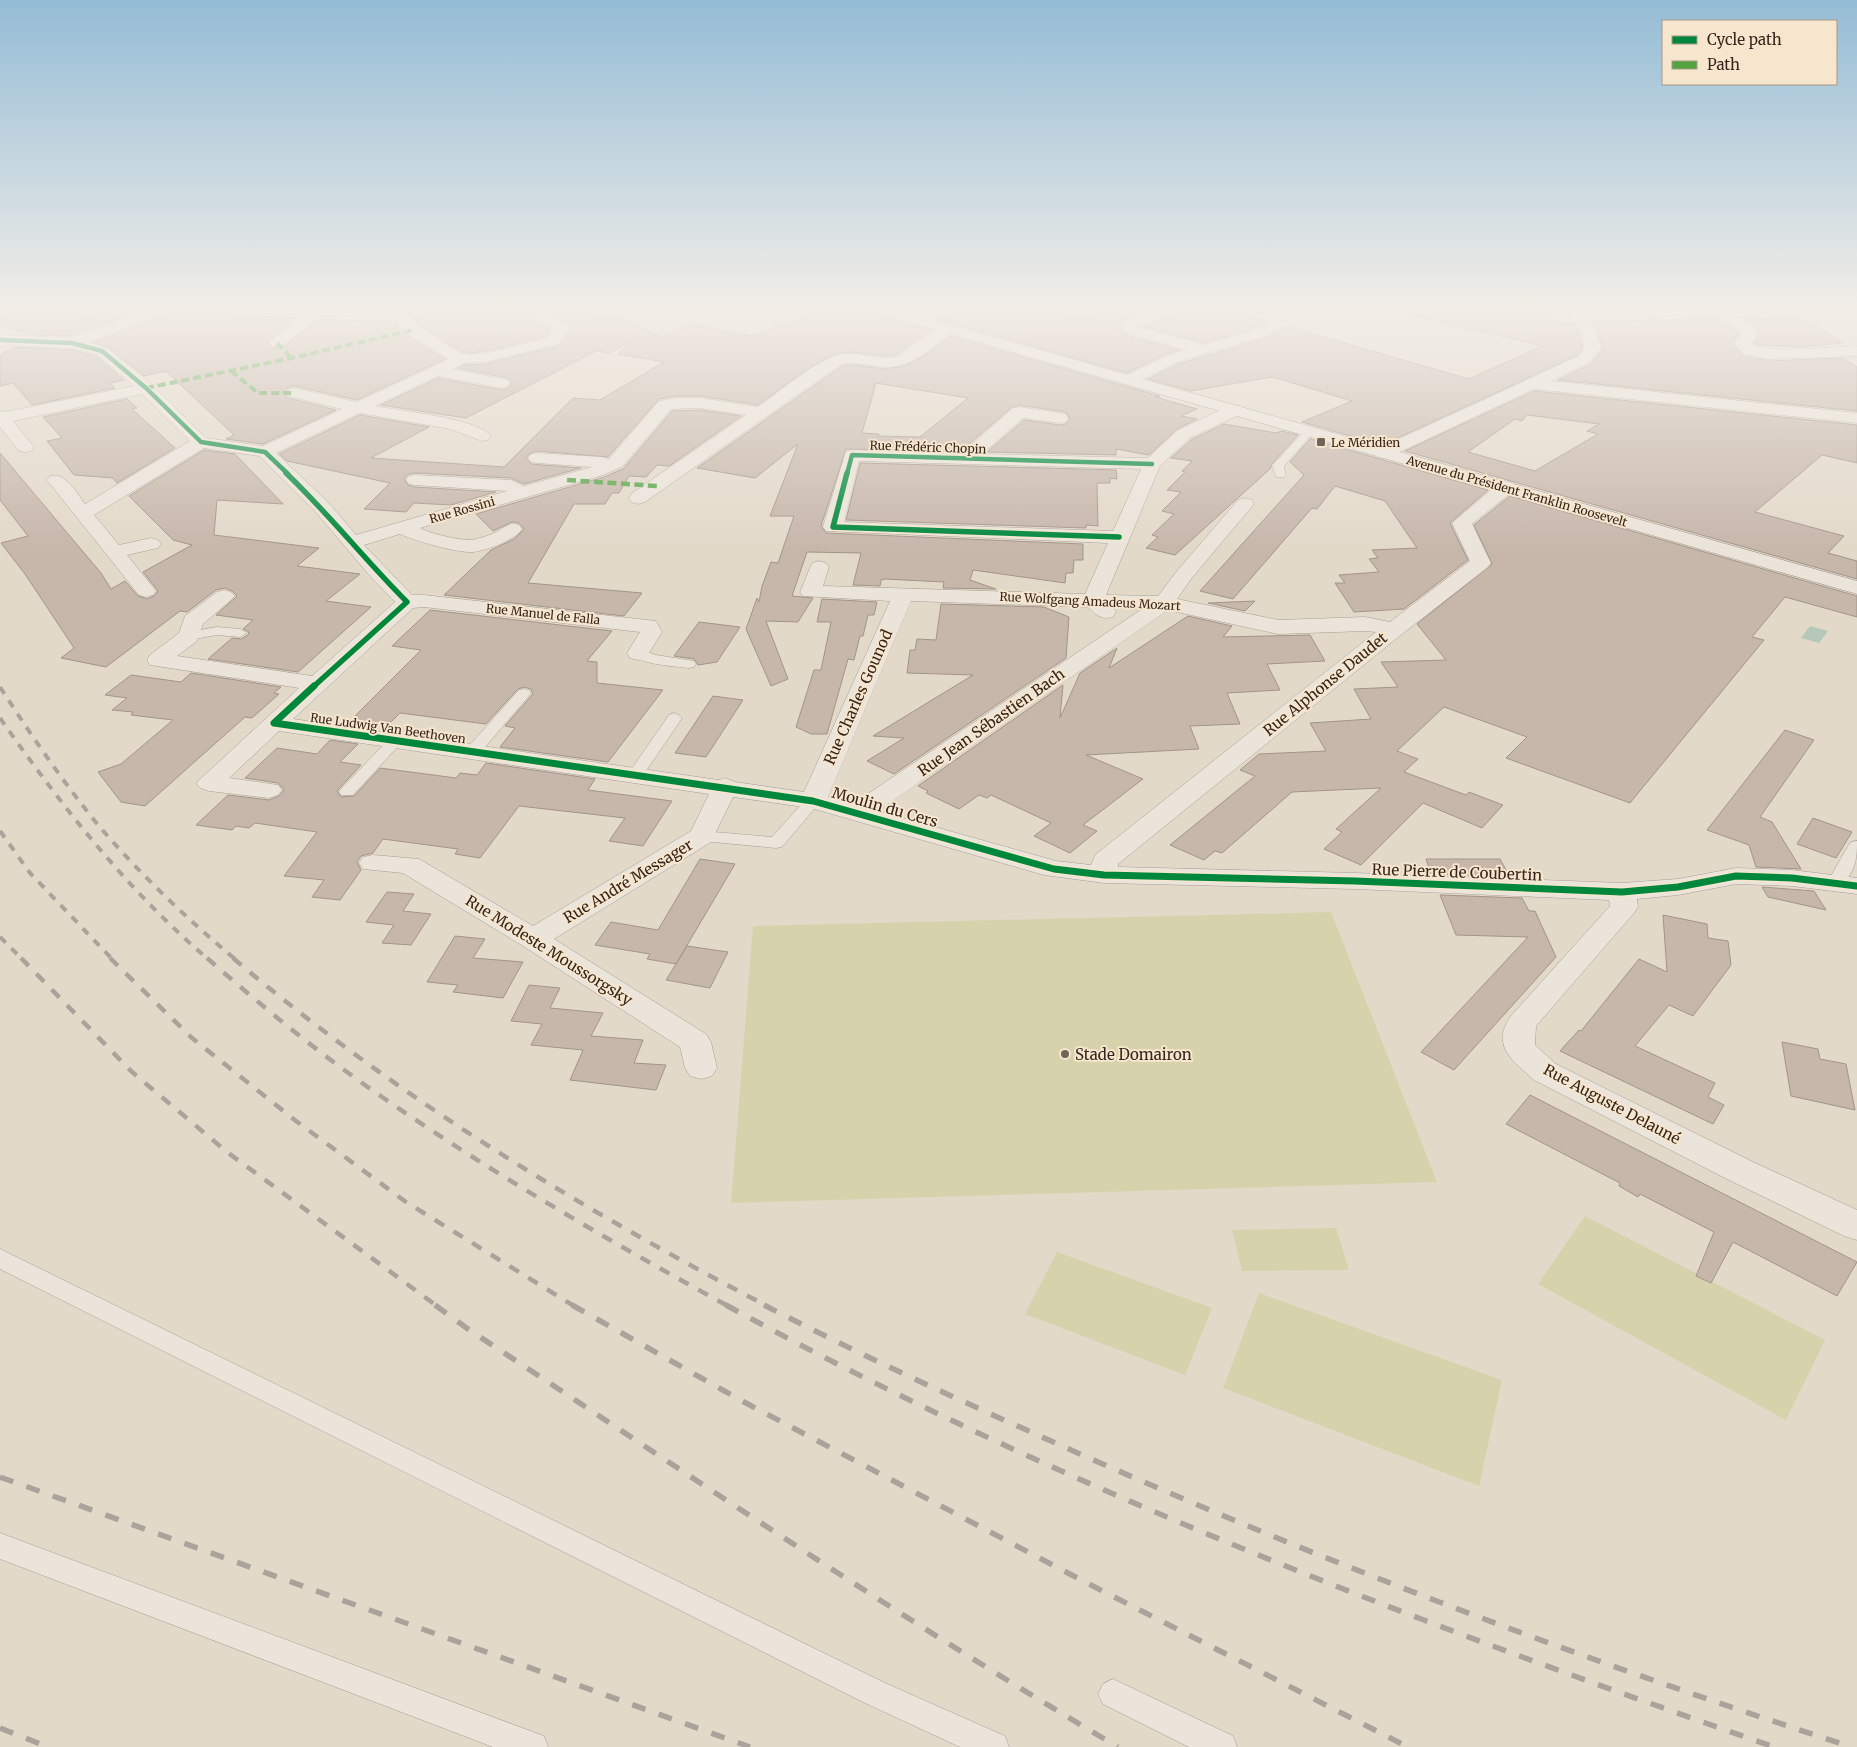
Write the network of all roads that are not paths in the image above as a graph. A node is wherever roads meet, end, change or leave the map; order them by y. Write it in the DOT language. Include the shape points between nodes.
graph roads {
  1 [pos="146,388"];
  2 [pos="402,388"];
  3 [pos="796,388"];
  4 [pos="1156,388"];
  5 [pos="1526,388"];
  6 [pos="1568,388"];
  7 [pos="294,393"];
  8 [pos="357,408"];
  9 [pos="1235,410"];
  10 [pos="760,412"];
  11 [pos="1,417"];
  12 [pos="1060,418"];
  13 [pos="1857,418"];
  14 [pos="1310,431"];
  15 [pos="482,436"];
  16 [pos="202,442"];
  17 [pos="25,447"];
  18 [pos="265,452"];
  19 [pos="1383,453"];
  20 [pos="537,458"];
  21 [pos="967,458"];
  22 [pos="994,460"];
  23 [pos="616,463"];
  24 [pos="1152,464"];
  25 [pos="1280,475"];
  26 [pos="56,480"];
  27 [pos="415,480"];
  28 [pos="991,480"];
  29 [pos="1506,487"];
  30 [pos="523,492"];
  31 [pos="638,498"];
  32 [pos="1245,504"];
  33 [pos="82,514"];
  34 [pos="401,527"];
  35 [pos="512,529"];
  36 [pos="1119,537"];
  37 [pos="352,542"];
  38 [pos="151,544"];
  39 [pos="114,552"];
  40 [pos="819,567"];
  41 [pos="1857,588"];
  42 [pos="146,591"];
  43 [pos="904,594"];
  44 [pos="224,596"];
  45 [pos="1092,600"];
  46 [pos="408,602"];
  47 [pos="1164,603"];
  48 [pos="1394,629"];
  49 [pos="1124,630"];
  50 [pos="240,633"];
  51 [pos="189,636"];
  52 [pos="638,653"];
  53 [pos="689,664"];
  54 [pos="318,684"];
  55 [pos="524,693"];
  56 [pos="674,718"];
  57 [pos="274,723"];
  58 [pos="396,740"];
  59 [pos="473,751"];
  60 [pos="636,774"];
  61 [pos="716,785"];
  62 [pos="269,790"];
  63 [pos="347,792"];
  64 [pos="813,800"];
  65 [pos="858,813"];
  66 [pos="702,836"];
  67 [pos="1857,846"];
  68 [pos="373,862"];
  69 [pos="1054,869"];
  70 [pos="1104,875"];
  71 [pos="1846,885"];
  72 [pos="1622,892"];
  73 [pos="533,939"];
  74 [pos="700,1068"];
  75 [pos="1857,1226"];
  76 [pos="0,1258"];
  77 [pos="0,1546"];
  78 [pos="1113,1694"];
  79 [pos="533,1747"];
  80 [pos="994,1747"];
  81 [pos="1222,1747"];
  1 -- 11 [label="street"];
  1 -- 16 [label="street"];
  2 -- 8 [label="street"];
  3 -- 10 [label="street"];
  4 -- 9 [label="street, Avenue du Président Franklin Roosevelt"];
  5 -- 19 [label="street"];
  6 -- 13 [label="street"];
  7 -- 8 [label="street"];
  8 -- 15 [label="street" via="475,431"];
  8 -- 18 [label="street"];
  9 -- 14 [label="street, Avenue du Président Franklin Roosevelt"];
  9 -- 24 [label="street" via="1184,434"];
  10 -- 23 [label="street" via="690,402 665,405"];
  10 -- 31 [label="street"];
  11 -- 17 [label="street"];
  12 -- 21 [label="street" via="1025,407"];
  14 -- 19 [label="street, Avenue du Président Franklin Roosevelt"];
  14 -- 25 [label="lane" via="1278,466"];
  16 -- 18 [label="street"];
  16 -- 33 [label="street"];
  18 -- 37 [label="street" via="321,506"];
  19 -- 29 [label="street, Avenue du Président Franklin Roosevelt"];
  20 -- 23 [label="street"];
  21 -- 22 [label="street, Rue Frédéric Chopin"];
  21 -- 36 [label="street, Rue Frédéric Chopin" via="854,449 834,527"];
  22 -- 24 [label="street, Rue Frédéric Chopin"];
  22 -- 28 [label="street, Rue Frédéric Chopin"];
  23 -- 30 [label="street, Rue Rossini"];
  24 -- 36 [label="street"];
  26 -- 33 [label="street"];
  27 -- 30 [label="street, Rue Rossini" via="511,486"];
  29 -- 41 [label="street, Avenue du Président Franklin Roosevelt"];
  29 -- 48 [label="street, Rue Alphonse Daudet" via="1462,524 1481,563"];
  30 -- 34 [label="street, Rue Rossini"];
  32 -- 47 [label="street, Rue Jean Sébastien Bach"];
  33 -- 39 [label="street"];
  34 -- 35 [label="street, Rue Rossini" via="422,537 472,546 506,535"];
  34 -- 37 [label="street, Rue Rossini"];
  36 -- 45 [label="street"];
  37 -- 46 [label="street"];
  38 -- 39 [label="street"];
  39 -- 42 [label="street"];
  40 -- 43 [label="street, Rue Wolfgang Amadeus Mozart" via="810,592"];
  43 -- 45 [label="street, Rue Wolfgang Amadeus Mozart"];
  43 -- 64 [label="street, Rue Charles Gounod"];
  44 -- 51 [label="street" via="194,620"];
  45 -- 47 [label="street, Rue Wolfgang Amadeus Mozart"];
  45 -- 49 [label="street"];
  46 -- 52 [label="street, Rue Manuel de Falla" via="424,601 648,626 651,632"];
  46 -- 54 [label="street, Rue Ludwig Van Beethoven"];
  47 -- 48 [label="street, Rue Wolfgang Amadeus Mozart" via="1278,626 1365,624"];
  47 -- 49 [label="street, Rue Jean Sébastien Bach"];
  48 -- 70 [label="street, Rue Alphonse Daudet" via="1105,861"];
  49 -- 65 [label="street, Rue Jean Sébastien Bach"];
  50 -- 51 [label="lane" via="217,631"];
  51 -- 54 [label="street" via="158,660"];
  52 -- 53 [label="lane" via="653,659"];
  54 -- 57 [label="street, Rue Ludwig Van Beethoven"];
  55 -- 59 [label="lane"];
  56 -- 60 [label="lane"];
  57 -- 58 [label="street, Rue Ludwig Van Beethoven"];
  57 -- 62 [label="street" via="209,783"];
  58 -- 59 [label="street, Rue Ludwig Van Beethoven"];
  58 -- 63 [label="lane"];
  59 -- 60 [label="street, Rue Ludwig Van Beethoven"];
  60 -- 61 [label="street, Rue Ludwig Van Beethoven"];
  61 -- 64 [label="street, Moulin du Cers"];
  61 -- 66 [label="street, Rue André Messager"];
  64 -- 65 [label="street, Moulin du Cers"];
  64 -- 66 [label="lane" via="776,843"];
  65 -- 69 [label="street, Moulin du Cers"];
  66 -- 73 [label="street, Rue André Messager"];
  67 -- 71 [label="lane"];
  68 -- 73 [label="street, Rue Modeste Moussorgsky" via="410,865"];
  69 -- 70 [label="street, Rue Pierre de Coubertin"];
  70 -- 72 [label="street, Rue Pierre de Coubertin"];
  71 -- 72 [label="street, Rue Pierre de Coubertin" via="1792,878 1736,876 1678,887"];
  72 -- 75 [label="street, Rue Auguste Delauné" via="1624,907 1521,1024 1519,1048 1545,1072"];
  73 -- 74 [label="street, Rue Modeste Moussorgsky" via="696,1042"];
  76 -- 80 [label="lane" via="875,1693"];
  77 -- 79 [label="lane"];
  78 -- 81 [label="lane"];
}
